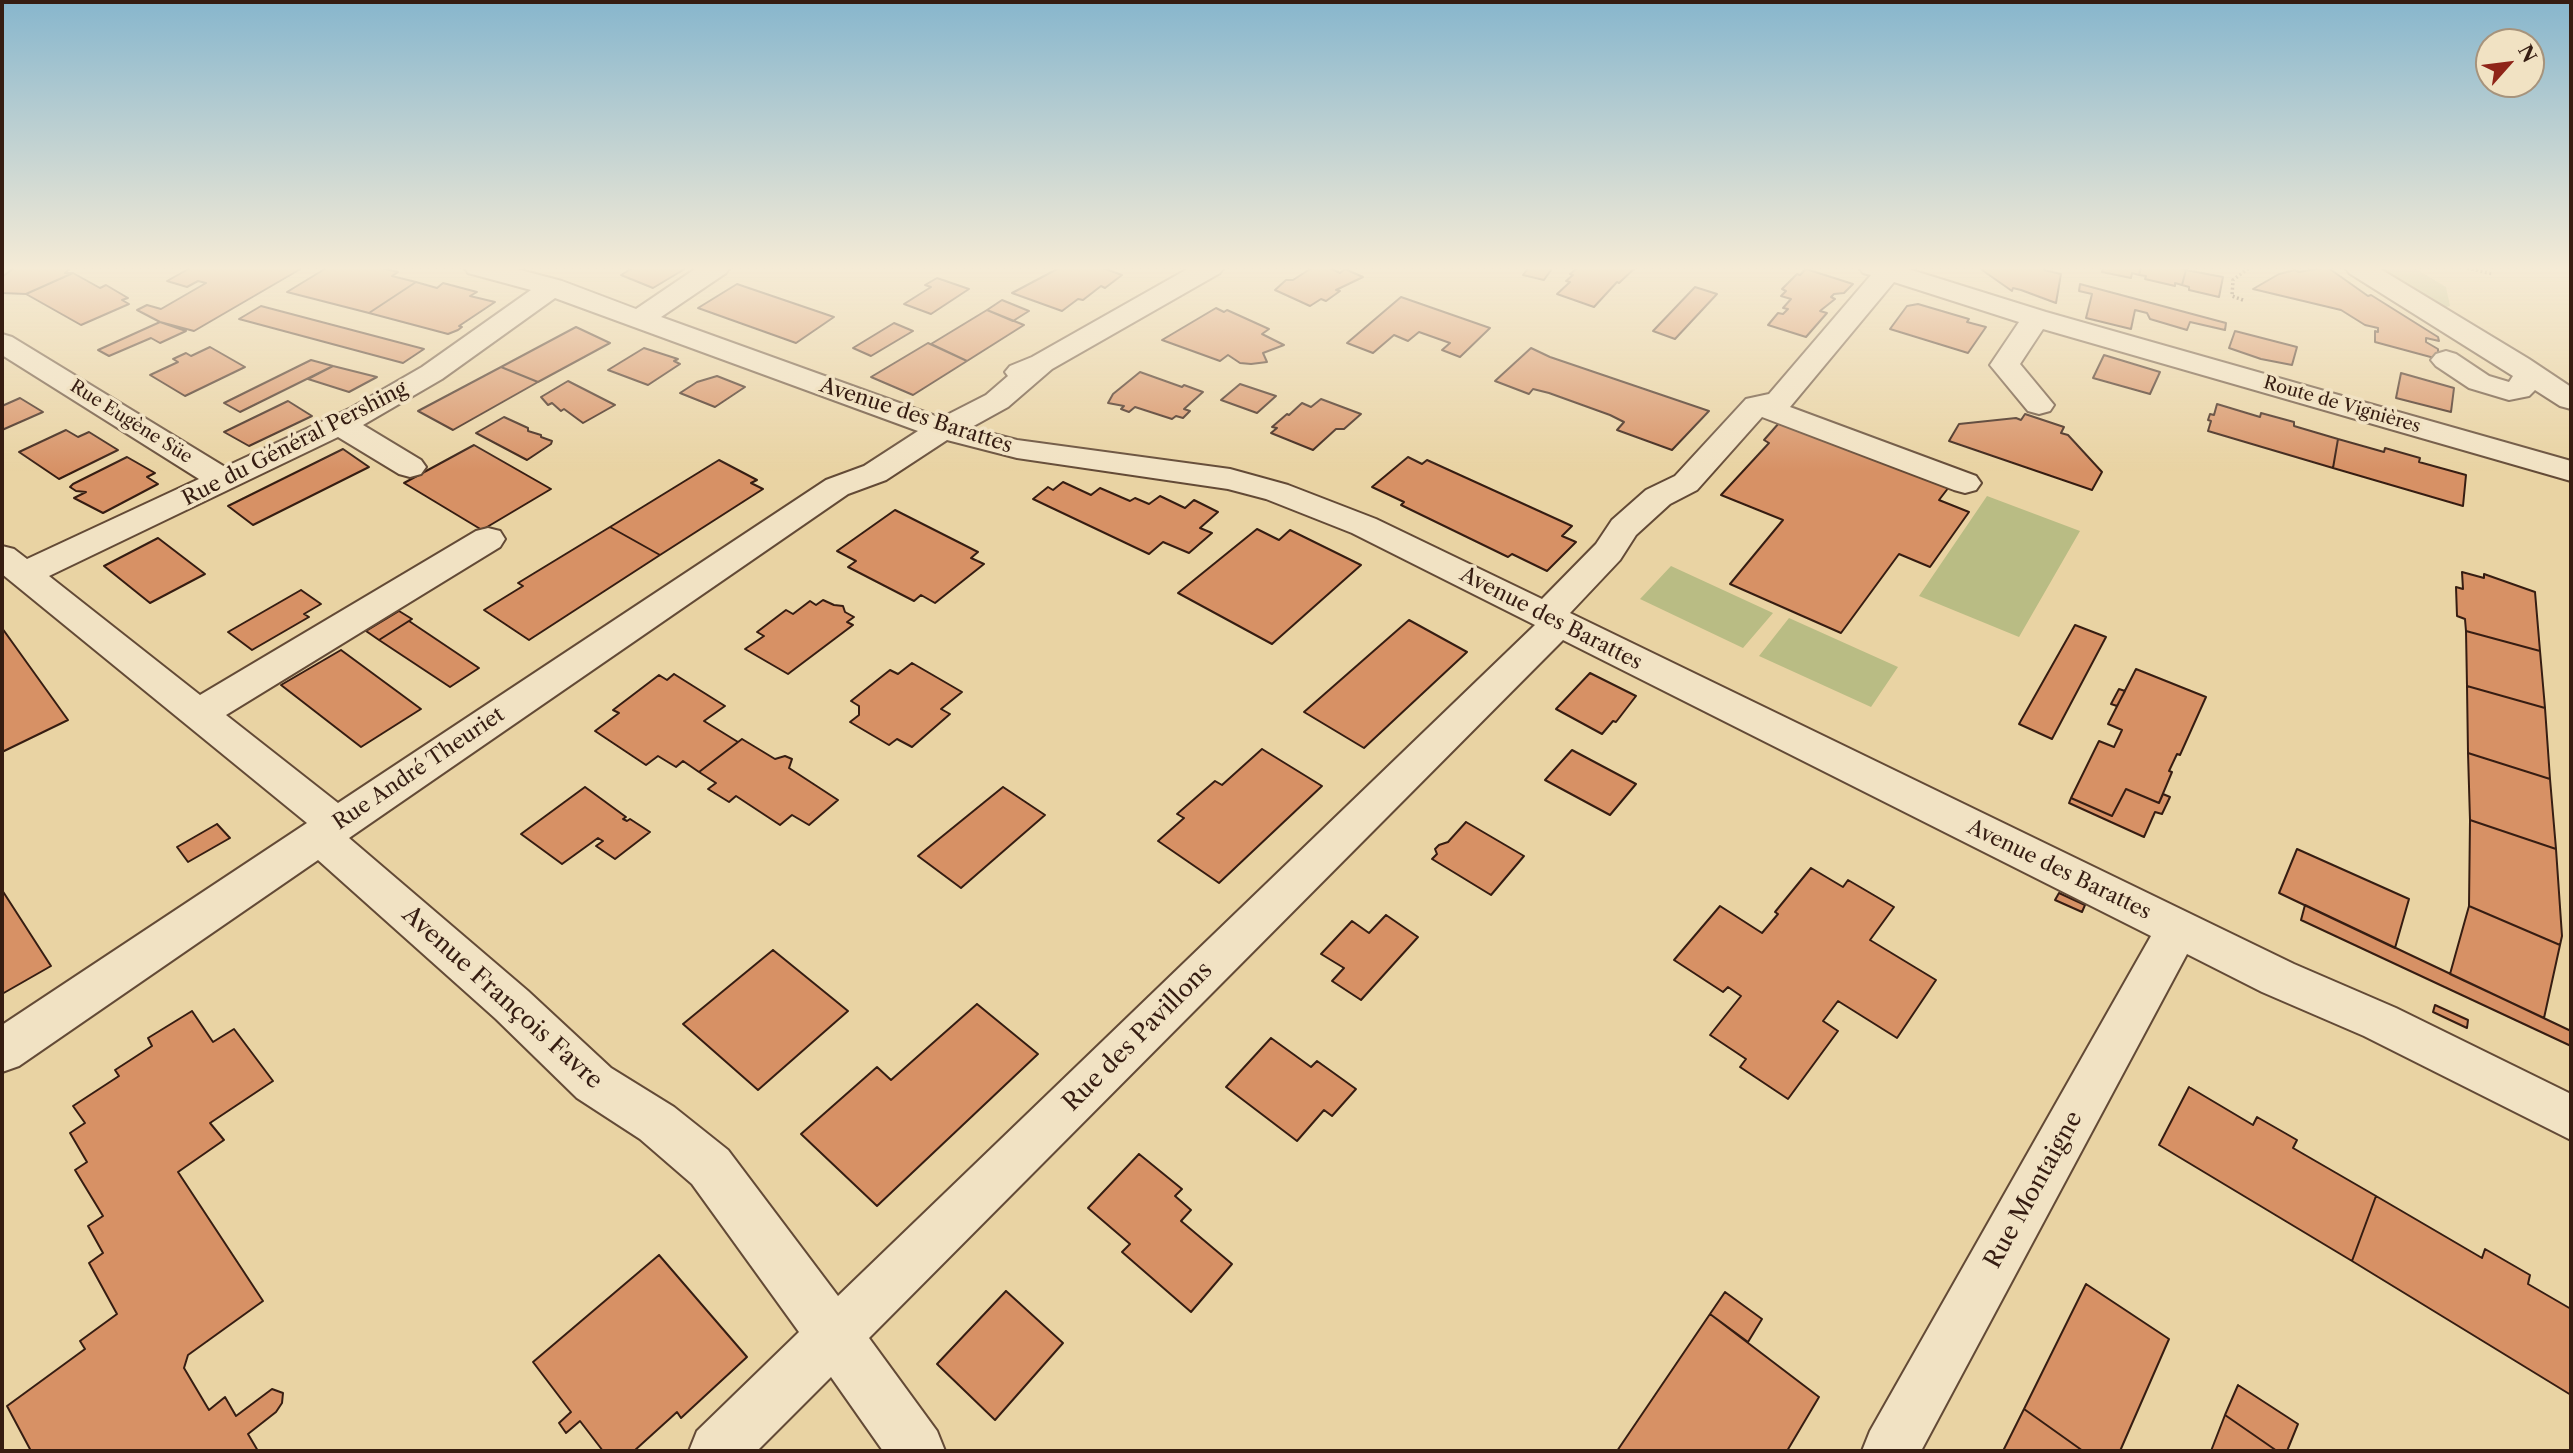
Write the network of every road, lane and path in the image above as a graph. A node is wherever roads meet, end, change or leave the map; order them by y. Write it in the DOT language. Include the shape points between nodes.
graph roads {
  1 [pos="473,335"];
  2 [pos="679,335"];
  3 [pos="1092,335"];
  4 [pos="1830,335"];
  5 [pos="2025,335"];
  6 [pos="2095,335"];
  7 [pos="2466,335"];
  8 [pos="2,342"];
  9 [pos="2499,347"];
  10 [pos="2446,360"];
  11 [pos="2527,373"];
  12 [pos="2571,400"];
  13 [pos="1757,405"];
  14 [pos="2039,405"];
  15 [pos="340,425"];
  16 [pos="931,425"];
  17 [pos="410,467"];
  18 [pos="2571,471"];
  19 [pos="225,481"];
  20 [pos="1965,483"];
  21 [pos="488,539"];
  22 [pos="13,566"];
  23 [pos="1553,620"];
  24 [pos="198,713"];
  25 [pos="328,831"];
  26 [pos="2178,929"];
  27 [pos="2,1051"];
  28 [pos="2571,1118"];
  29 [pos="833,1337"];
  30 [pos="717,1451"];
  31 [pos="917,1451"];
  32 [pos="1890,1451"];
  1 -- 15 [label="street, Rue du Général Pershing" via="424,378"];
  2 -- 16 [label="street, Avenue des Barattes"];
  3 -- 16 [label="street, Rue André Theuriet" via="1042,363 997,401"];
  4 -- 13 [label="street, Rue des Pavillons" via="1779,401"];
  5 -- 14 [label="street" via="2005,365"];
  6 -- 18 [label="street, Route de Vignières"];
  7 -- 11 [label="street"];
  8 -- 19 [label="street, Rue Eugène Süe"];
  9 -- 11 [label="street"];
  10 -- 11 [label="street" via="2479,382 2509,391 2525,386"];
  11 -- 12 [label="street"];
  13 -- 20 [label="street"];
  13 -- 23 [label="street, Rue des Pavillons" via="1686,483 1658,497 1625,528"];
  15 -- 17 [label="street"];
  15 -- 19 [label="street, Rue du Général Pershing"];
  16 -- 23 [label="street, Avenue des Barattes" via="1017,449 1202,474 1277,492 1364,526"];
  16 -- 25 [label="street, Rue André Theuriet" via="926,439 874,473 837,487"];
  19 -- 22 [label="street, Rue du Général Pershing"];
  21 -- 24 [label="street"];
  22 -- 24 [label="street, Avenue François Favre"];
  23 -- 26 [label="street, Avenue des Barattes"];
  23 -- 29 [label="street, Rue des Pavillons"];
  24 -- 25 [label="street, Avenue François Favre"];
  25 -- 27 [label="street, Rue André Theuriet"];
  25 -- 29 [label="street, Avenue François Favre" via="594,1083 657,1123 710,1167"];
  26 -- 28 [label="street, Avenue des Barattes" via="2380,1022"];
  26 -- 32 [label="street, Rue Montaigne"];
  29 -- 30 [label="street, Rue des Pavillons"];
  29 -- 31 [label="street, Avenue François Favre"];
}
